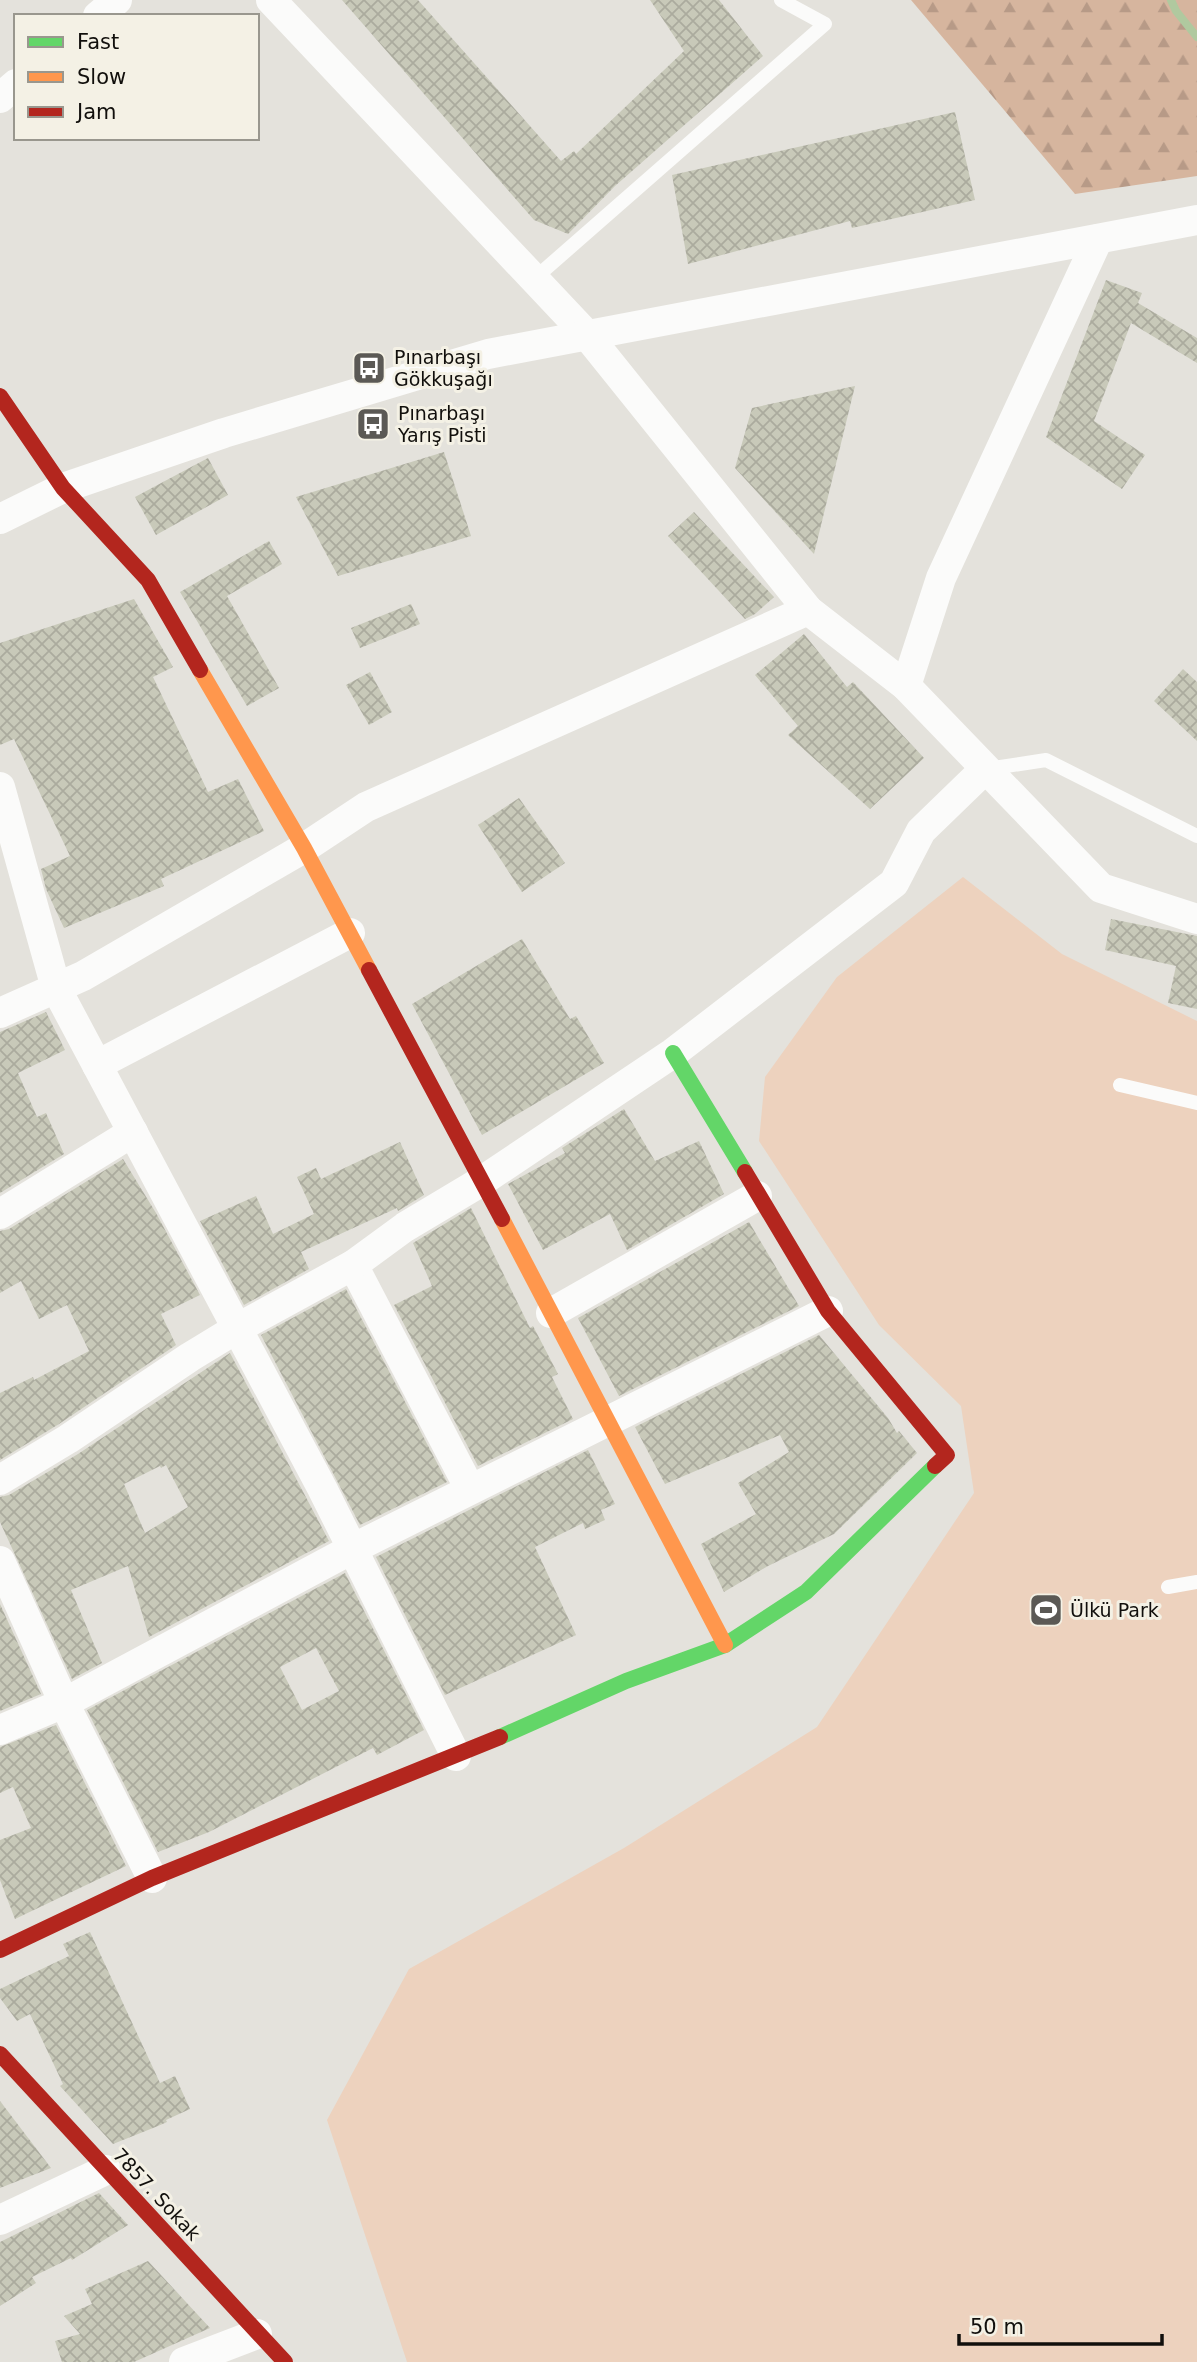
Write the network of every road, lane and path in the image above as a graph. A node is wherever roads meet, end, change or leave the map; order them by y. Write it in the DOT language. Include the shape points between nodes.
graph roads {
  1 [pos="117,0"];
  2 [pos="271,0"];
  3 [pos="781,0"];
  4 [pos="100,14"];
  5 [pos="1197,220"];
  6 [pos="1098,239"];
  7 [pos="534,279"];
  8 [pos="587,335"];
  9 [pos="0,396"];
  10 [pos="63,488"];
  11 [pos="0,519"];
  12 [pos="808,610"];
  13 [pos="906,686"];
  14 [pos="985,769"];
  15 [pos="0,787"];
  16 [pos="1197,836"];
  17 [pos="304,848"];
  18 [pos="1197,919"];
  19 [pos="350,933"];
  20 [pos="56,988"];
  21 [pos="0,1013"];
  22 [pos="673,1053"];
  23 [pos="97,1065"];
  24 [pos="1120,1085"];
  25 [pos="1197,1103"];
  26 [pos="133,1132"];
  27 [pos="482,1181"];
  28 [pos="757,1196"];
  29 [pos="0,1214"];
  30 [pos="353,1265"];
  31 [pos="828,1311"];
  32 [pos="551,1313"];
  33 [pos="236,1329"];
  34 [pos="607,1421"];
  35 [pos="0,1480"];
  36 [pos="470,1489"];
  37 [pos="352,1549"];
  38 [pos="0,1561"];
  39 [pos="1197,1582"];
  40 [pos="1168,1587"];
  41 [pos="725,1645"];
  42 [pos="64,1703"];
  43 [pos="0,1730"];
  44 [pos="456,1756"];
  45 [pos="152,1878"];
  46 [pos="0,1950"];
  47 [pos="0,2054"];
  48 [pos="106,2170"];
  49 [pos="0,2220"];
  50 [pos="257,2334"];
  51 [pos="184,2362"];
  52 [pos="285,2362"];
  1 -- 4 [label="street"];
  2 -- 7 [label="street"];
  3 -- 7 [label="lane" via="825,24"];
  5 -- 6 [label="street"];
  6 -- 8 [label="street"];
  6 -- 13 [label="street" via="941,578"];
  7 -- 8 [label="street"];
  8 -- 10 [label="street" via="488,354 224,433"];
  8 -- 12 [label="street"];
  9 -- 10 [label="street"];
  10 -- 11 [label="street"];
  10 -- 17 [label="street" via="148,580"];
  12 -- 13 [label="street"];
  12 -- 17 [label="street" via="366,807"];
  13 -- 14 [label="street"];
  14 -- 16 [label="lane" via="1046,760"];
  14 -- 18 [label="street" via="1101,888"];
  14 -- 22 [label="street" via="921,831 894,883"];
  15 -- 20 [label="street"];
  17 -- 19 [label="street"];
  17 -- 20 [label="street"];
  19 -- 23 [label="street"];
  19 -- 27 [label="street"];
  20 -- 21 [label="street"];
  20 -- 23 [label="street"];
  22 -- 27 [label="street"];
  22 -- 28 [label="street"];
  23 -- 26 [label="street"];
  24 -- 25 [label="lane"];
  26 -- 29 [label="street"];
  26 -- 33 [label="street"];
  27 -- 30 [label="street"];
  27 -- 32 [label="street"];
  28 -- 31 [label="street"];
  28 -- 32 [label="street"];
  30 -- 33 [label="street"];
  30 -- 36 [label="street"];
  31 -- 34 [label="street"];
  31 -- 41 [label="street" via="947,1455 806,1592"];
  32 -- 34 [label="street"];
  33 -- 35 [label="street"];
  33 -- 37 [label="street"];
  34 -- 36 [label="street"];
  34 -- 41 [label="street"];
  36 -- 37 [label="street"];
  37 -- 42 [label="street"];
  37 -- 44 [label="street"];
  38 -- 42 [label="street"];
  39 -- 40 [label="lane"];
  41 -- 44 [label="street" via="626,1681"];
  42 -- 43 [label="street"];
  42 -- 45 [label="street"];
  44 -- 45 [label="street"];
  45 -- 46 [label="street"];
  47 -- 48 [label="street, 7857. Sokak"];
  48 -- 49 [label="street"];
  48 -- 50 [label="street, 7857. Sokak"];
  50 -- 51 [label="street"];
  50 -- 52 [label="street, 7857. Sokak"];
}
